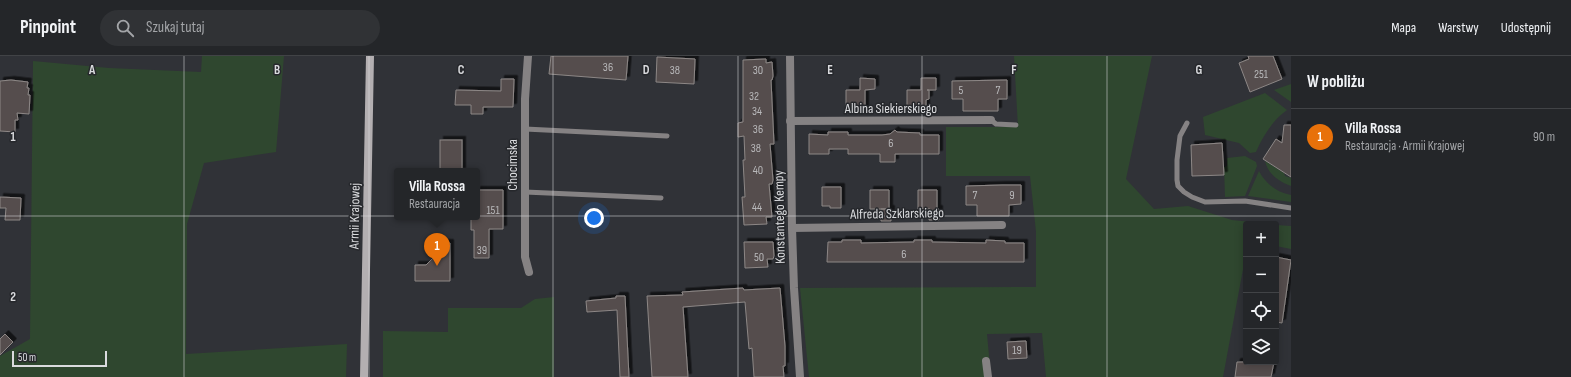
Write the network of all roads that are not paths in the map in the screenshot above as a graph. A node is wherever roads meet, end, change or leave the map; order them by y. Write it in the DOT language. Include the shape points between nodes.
graph roads {
  1 [pos="370,56"];
  2 [pos="528,56"];
  3 [pos="790,56"];
  4 [pos="992,120"];
  5 [pos="790,121"];
  6 [pos="1186,123"];
  7 [pos="1016,125"];
  8 [pos="525,129"];
  9 [pos="667,136"];
  10 [pos="525,192"];
  11 [pos="661,198"];
  12 [pos="1291,208"];
  13 [pos="1002,225"];
  14 [pos="792,228"];
  15 [pos="529,272"];
  16 [pos="986,361"];
  17 [pos="364,377"];
  18 [pos="800,377"];
  19 [pos="988,377"];
  1 -- 17 [label="street, Armii Krajowej"];
  2 -- 8 [label="street, Chocimska"];
  3 -- 5 [label="street, Konstantego Kempy"];
  4 -- 5 [label="street, Albina Siekierskiego"];
  4 -- 7 [label="lane" via="996,124"];
  5 -- 14 [label="street, Konstantego Kempy"];
  6 -- 12 [label="lane" via="1178,141 1177,160 1178,186 1184,192 1205,202 1245,201"];
  8 -- 9 [label="lane"];
  8 -- 10 [label="street, Chocimska"];
  10 -- 11 [label="lane"];
  10 -- 15 [label="street, Chocimska" via="525,257"];
  13 -- 14 [label="street, Alfreda Szklarskiego"];
  14 -- 18 [label="street, Konstantego Kempy"];
  16 -- 19 [label="street"];
}
